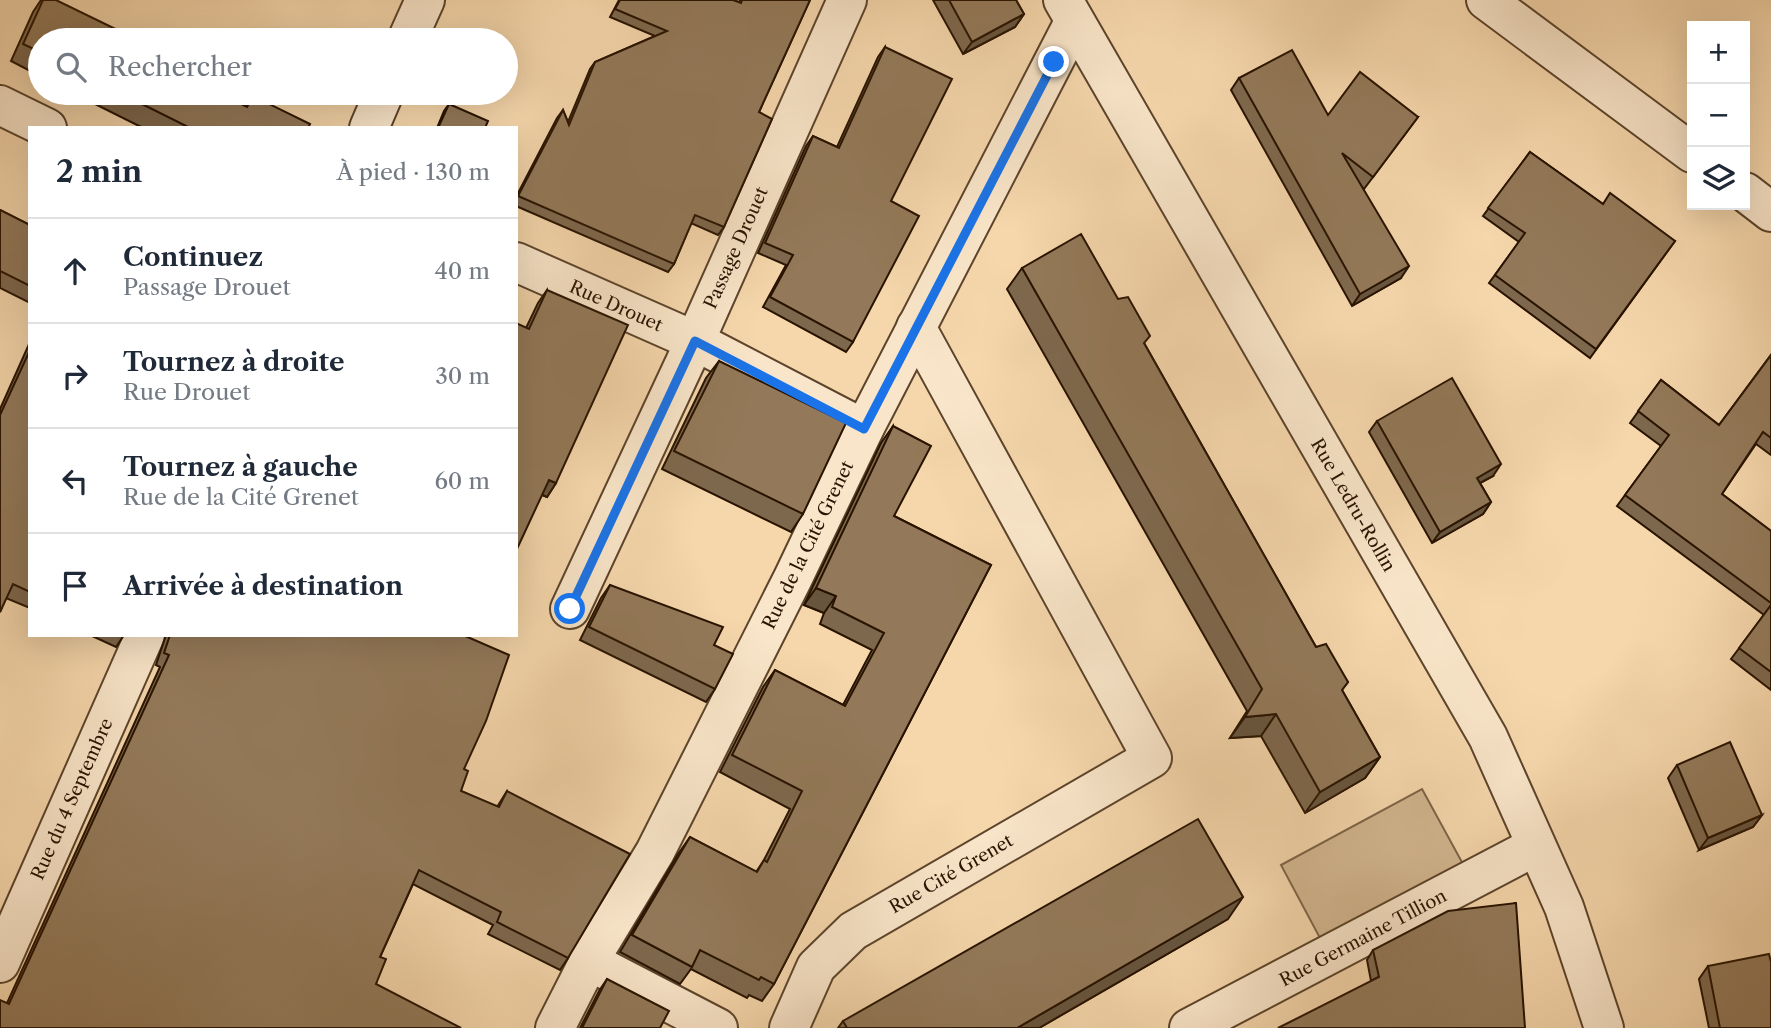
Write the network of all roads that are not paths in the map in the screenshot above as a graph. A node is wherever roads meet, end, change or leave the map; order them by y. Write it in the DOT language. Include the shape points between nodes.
graph roads {
  1 [pos="425,0"];
  2 [pos="847,0"];
  3 [pos="1486,0"];
  4 [pos="1068,11"];
  5 [pos="412,28"];
  6 [pos="0,105"];
  7 [pos="379,105"];
  8 [pos="43,126"];
  9 [pos="370,126"];
  10 [pos="1687,149"];
  11 [pos="1750,196"];
  12 [pos="1771,212"];
  13 [pos="518,263"];
  14 [pos="916,327"];
  15 [pos="695,341"];
  16 [pos="864,429"];
  17 [pos="570,609"];
  18 [pos="144,637"];
  19 [pos="1536,846"];
  20 [pos="589,961"];
  21 [pos="0,963"];
  22 [pos="555,1028"];
  23 [pos="718,1028"];
  24 [pos="789,1028"];
  25 [pos="1189,1028"];
  26 [pos="1604,1028"];
  1 -- 5 [label="street"];
  2 -- 15 [label="street, Passage Drouet"];
  3 -- 10 [label="street"];
  4 -- 14 [label="street, Rue de la Cité Grenet"];
  4 -- 19 [label="street, Rue Ledru-Rollin" via="1488,737"];
  6 -- 8 [label="street"];
  7 -- 9 [label="street"];
  11 -- 12 [label="street"];
  13 -- 15 [label="street, Rue Drouet"];
  14 -- 16 [label="street, Rue de la Cité Grenet"];
  14 -- 24 [label="street, Rue Cité Grenet" via="1152,758 853,931 816,967"];
  15 -- 16 [label="street, Rue Drouet"];
  15 -- 17 [label="street, Passage Drouet"];
  16 -- 20 [label="street, Rue de la Cité Grenet" via="655,852"];
  18 -- 21 [label="street, Rue du 4 Septembre"];
  19 -- 25 [label="street, Rue Germaine Tillion"];
  19 -- 26 [label="street, Rue Ledru-Rollin" via="1564,906"];
  20 -- 22 [label="street, Rue de la Cité Grenet"];
  20 -- 23 [label="street"];
}
